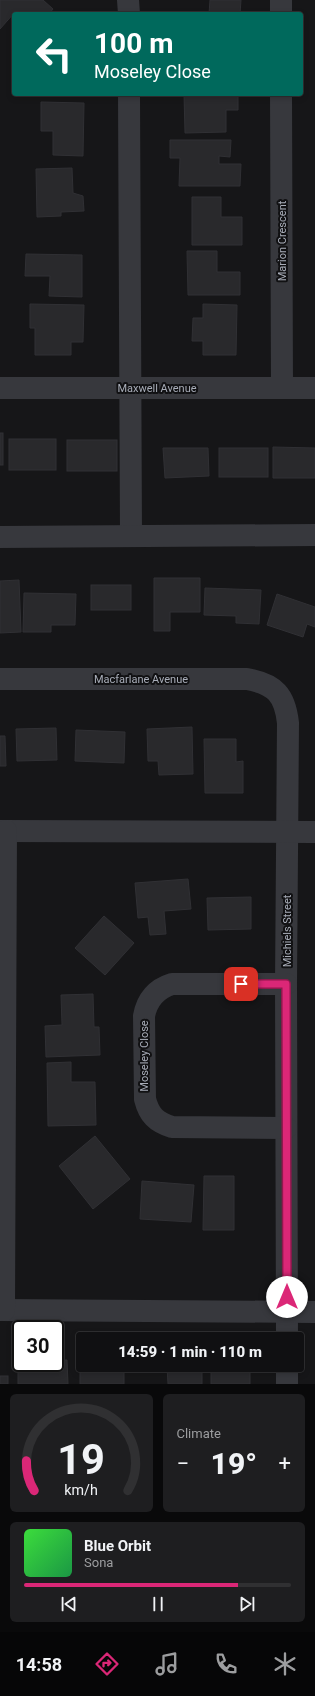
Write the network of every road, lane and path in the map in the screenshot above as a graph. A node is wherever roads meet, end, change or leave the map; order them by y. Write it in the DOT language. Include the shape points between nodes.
graph roads {
  1 [pos="128,0"];
  2 [pos="281,0"];
  3 [pos="128,12"];
  4 [pos="281,12"];
  5 [pos="129,96"];
  6 [pos="282,96"];
  7 [pos="0,388"];
  8 [pos="131,388"];
  9 [pos="282,388"];
  10 [pos="315,388"];
  11 [pos="131,536"];
  12 [pos="315,536"];
  13 [pos="0,537"];
  14 [pos="0,679"];
  15 [pos="278,692"];
  16 [pos="3,831"];
  17 [pos="287,832"];
  18 [pos="315,832"];
  19 [pos="286,984"];
  20 [pos="286,1128"];
  21 [pos="2,1310"];
  22 [pos="315,1312"];
  23 [pos="287,1313"];
  24 [pos="287,1332"];
  25 [pos="287,1372"];
  26 [pos="287,1384"];
  1 -- 3 [label="street"];
  2 -- 4 [label="street"];
  5 -- 8 [label="street"];
  6 -- 9 [label="street, Marion Crescent"];
  7 -- 8 [label="street, Maxwell Avenue"];
  8 -- 9 [label="street, Maxwell Avenue"];
  8 -- 11 [label="street"];
  9 -- 10 [label="street, Maxwell Avenue"];
  11 -- 12 [label="street"];
  11 -- 13 [label="street"];
  14 -- 15 [label="street, Macfarlane Avenue" via="247,679 258,681"];
  15 -- 17 [label="street, Michiels Street" via="287,710 288,723"];
  16 -- 17 [label="street"];
  16 -- 21 [label="street"];
  17 -- 18 [label="street"];
  17 -- 19 [label="street, Michiels Street"];
  19 -- 20 [label="street, Michiels Street"];
  19 -- 20 [label="street, Moseley Close" via="181,984 163,987 150,998 146,1007 144,1031 144,1099 147,1110 161,1124 179,1127"];
  20 -- 23 [label="street, Michiels Street"];
  21 -- 23 [label="street"];
  22 -- 23 [label="street"];
  23 -- 24 [label="street, Michiels Street"];
  25 -- 26 [label="street"];
}
